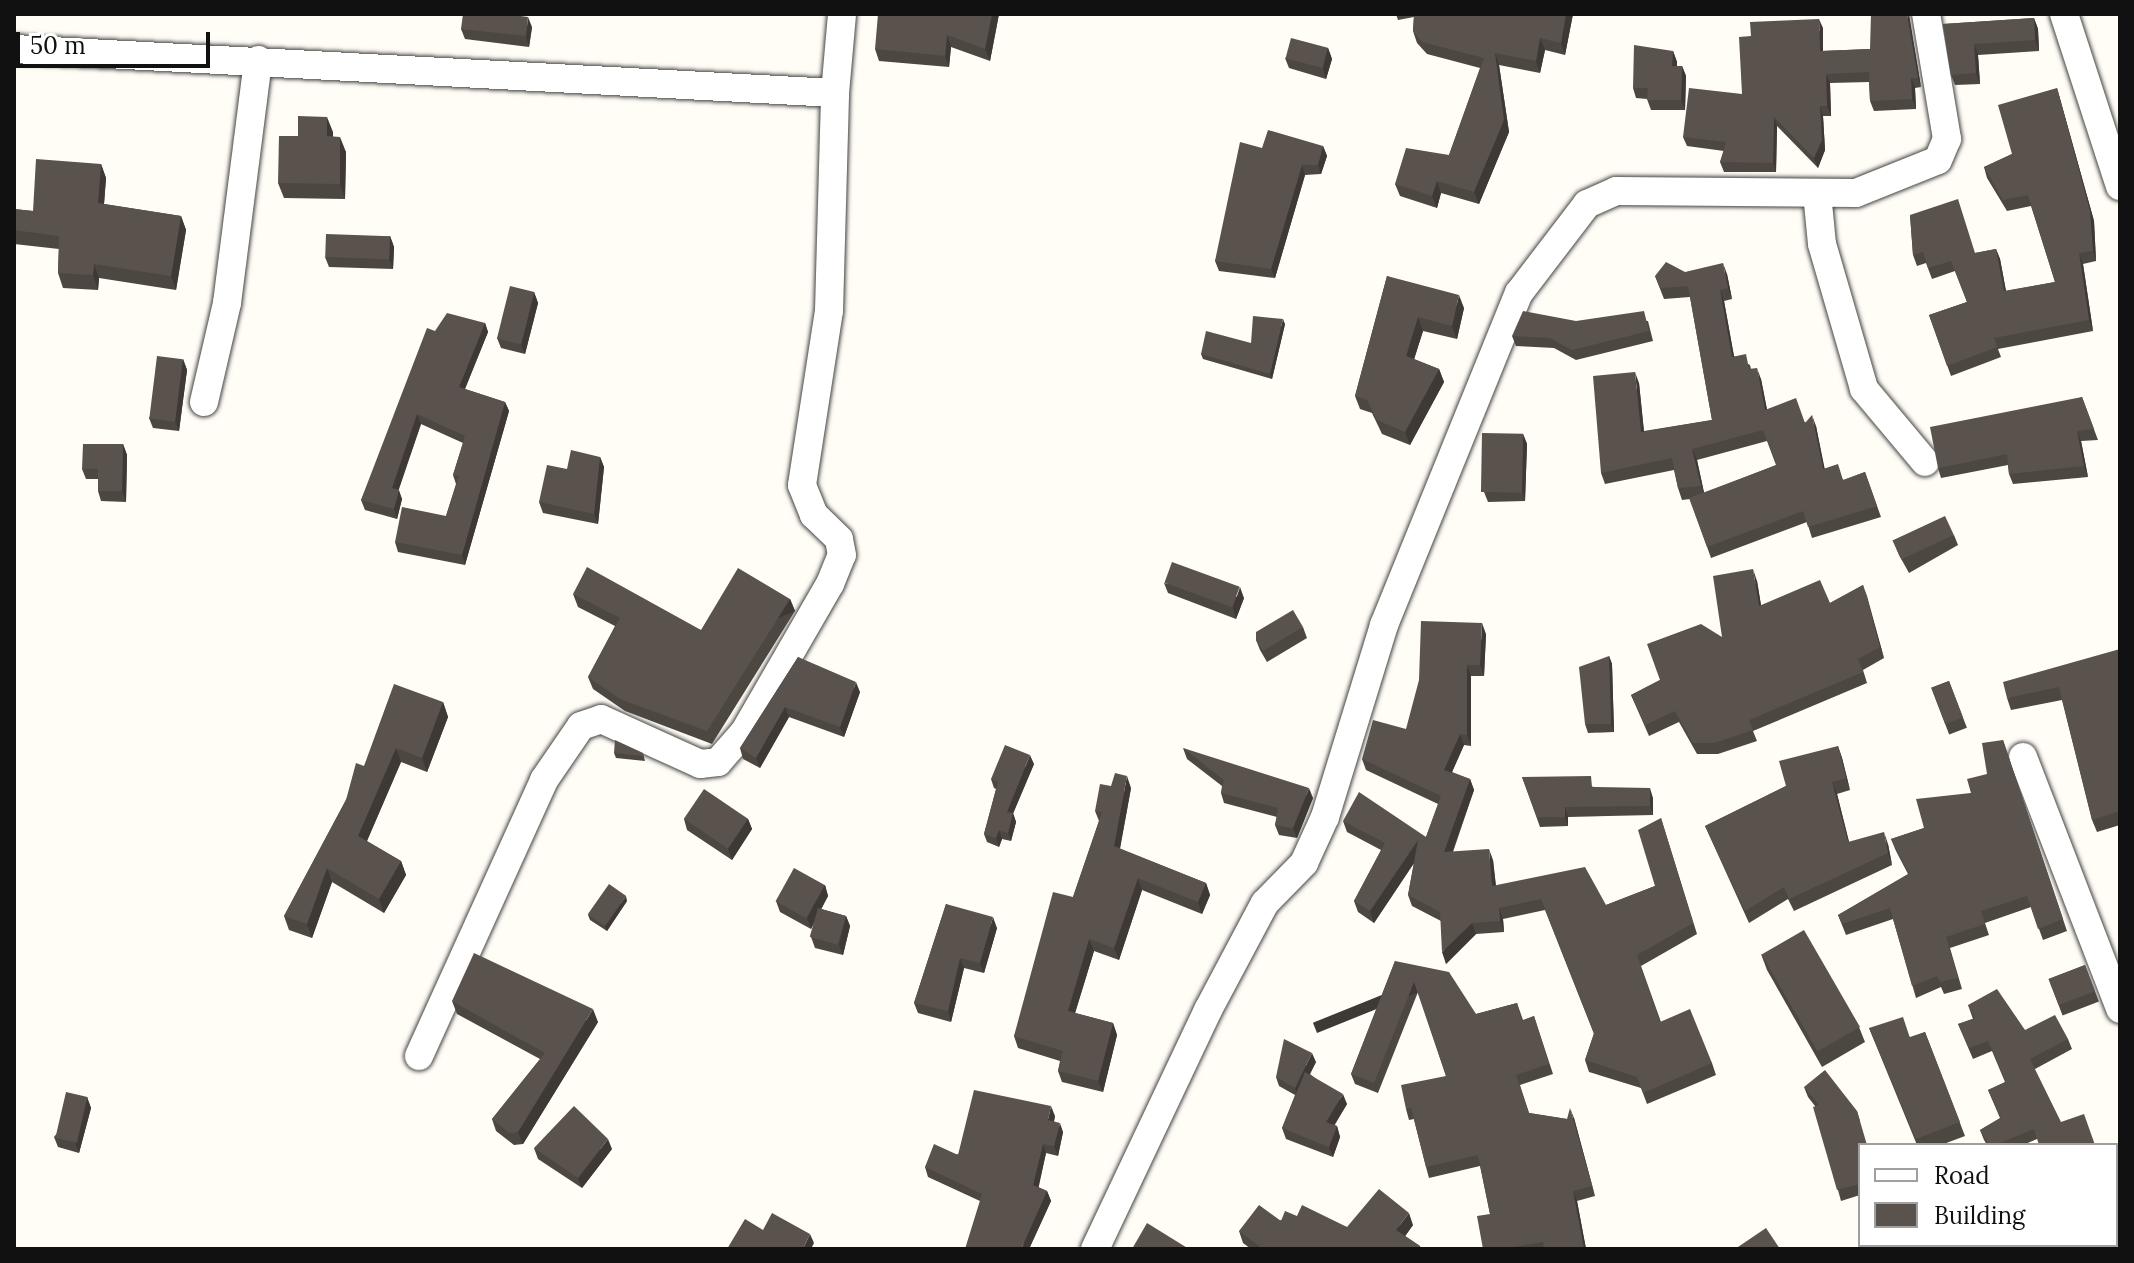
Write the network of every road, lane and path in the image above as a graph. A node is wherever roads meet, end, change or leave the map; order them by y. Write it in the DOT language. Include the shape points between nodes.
graph roads {
  1 [pos="842,14"];
  2 [pos="1926,14"];
  3 [pos="2064,14"];
  4 [pos="14,49"];
  5 [pos="258,60"];
  6 [pos="835,93"];
  7 [pos="2120,186"];
  8 [pos="1817,193"];
  9 [pos="204,402"];
  10 [pos="1925,462"];
  11 [pos="2023,757"];
  12 [pos="2120,1009"];
  13 [pos="419,1056"];
  14 [pos="1095,1249"];
  1 -- 6 [label="street"];
  2 -- 8 [label="street" via="1943,154 1890,185"];
  3 -- 7 [label="street"];
  4 -- 5 [label="street"];
  5 -- 6 [label="street"];
  5 -- 9 [label="street" via="227,303"];
  6 -- 13 [label="street" via="829,311 802,485 814,515 839,539 842,555 830,584 745,731 718,762 700,764 601,719 581,726 544,780"];
  8 -- 10 [label="street" via="1822,244 1864,389"];
  8 -- 14 [label="street" via="1616,191 1587,204 1536,267 1439,477 1315,840 1304,863 1265,903"];
  11 -- 12 [label="street"];
}
